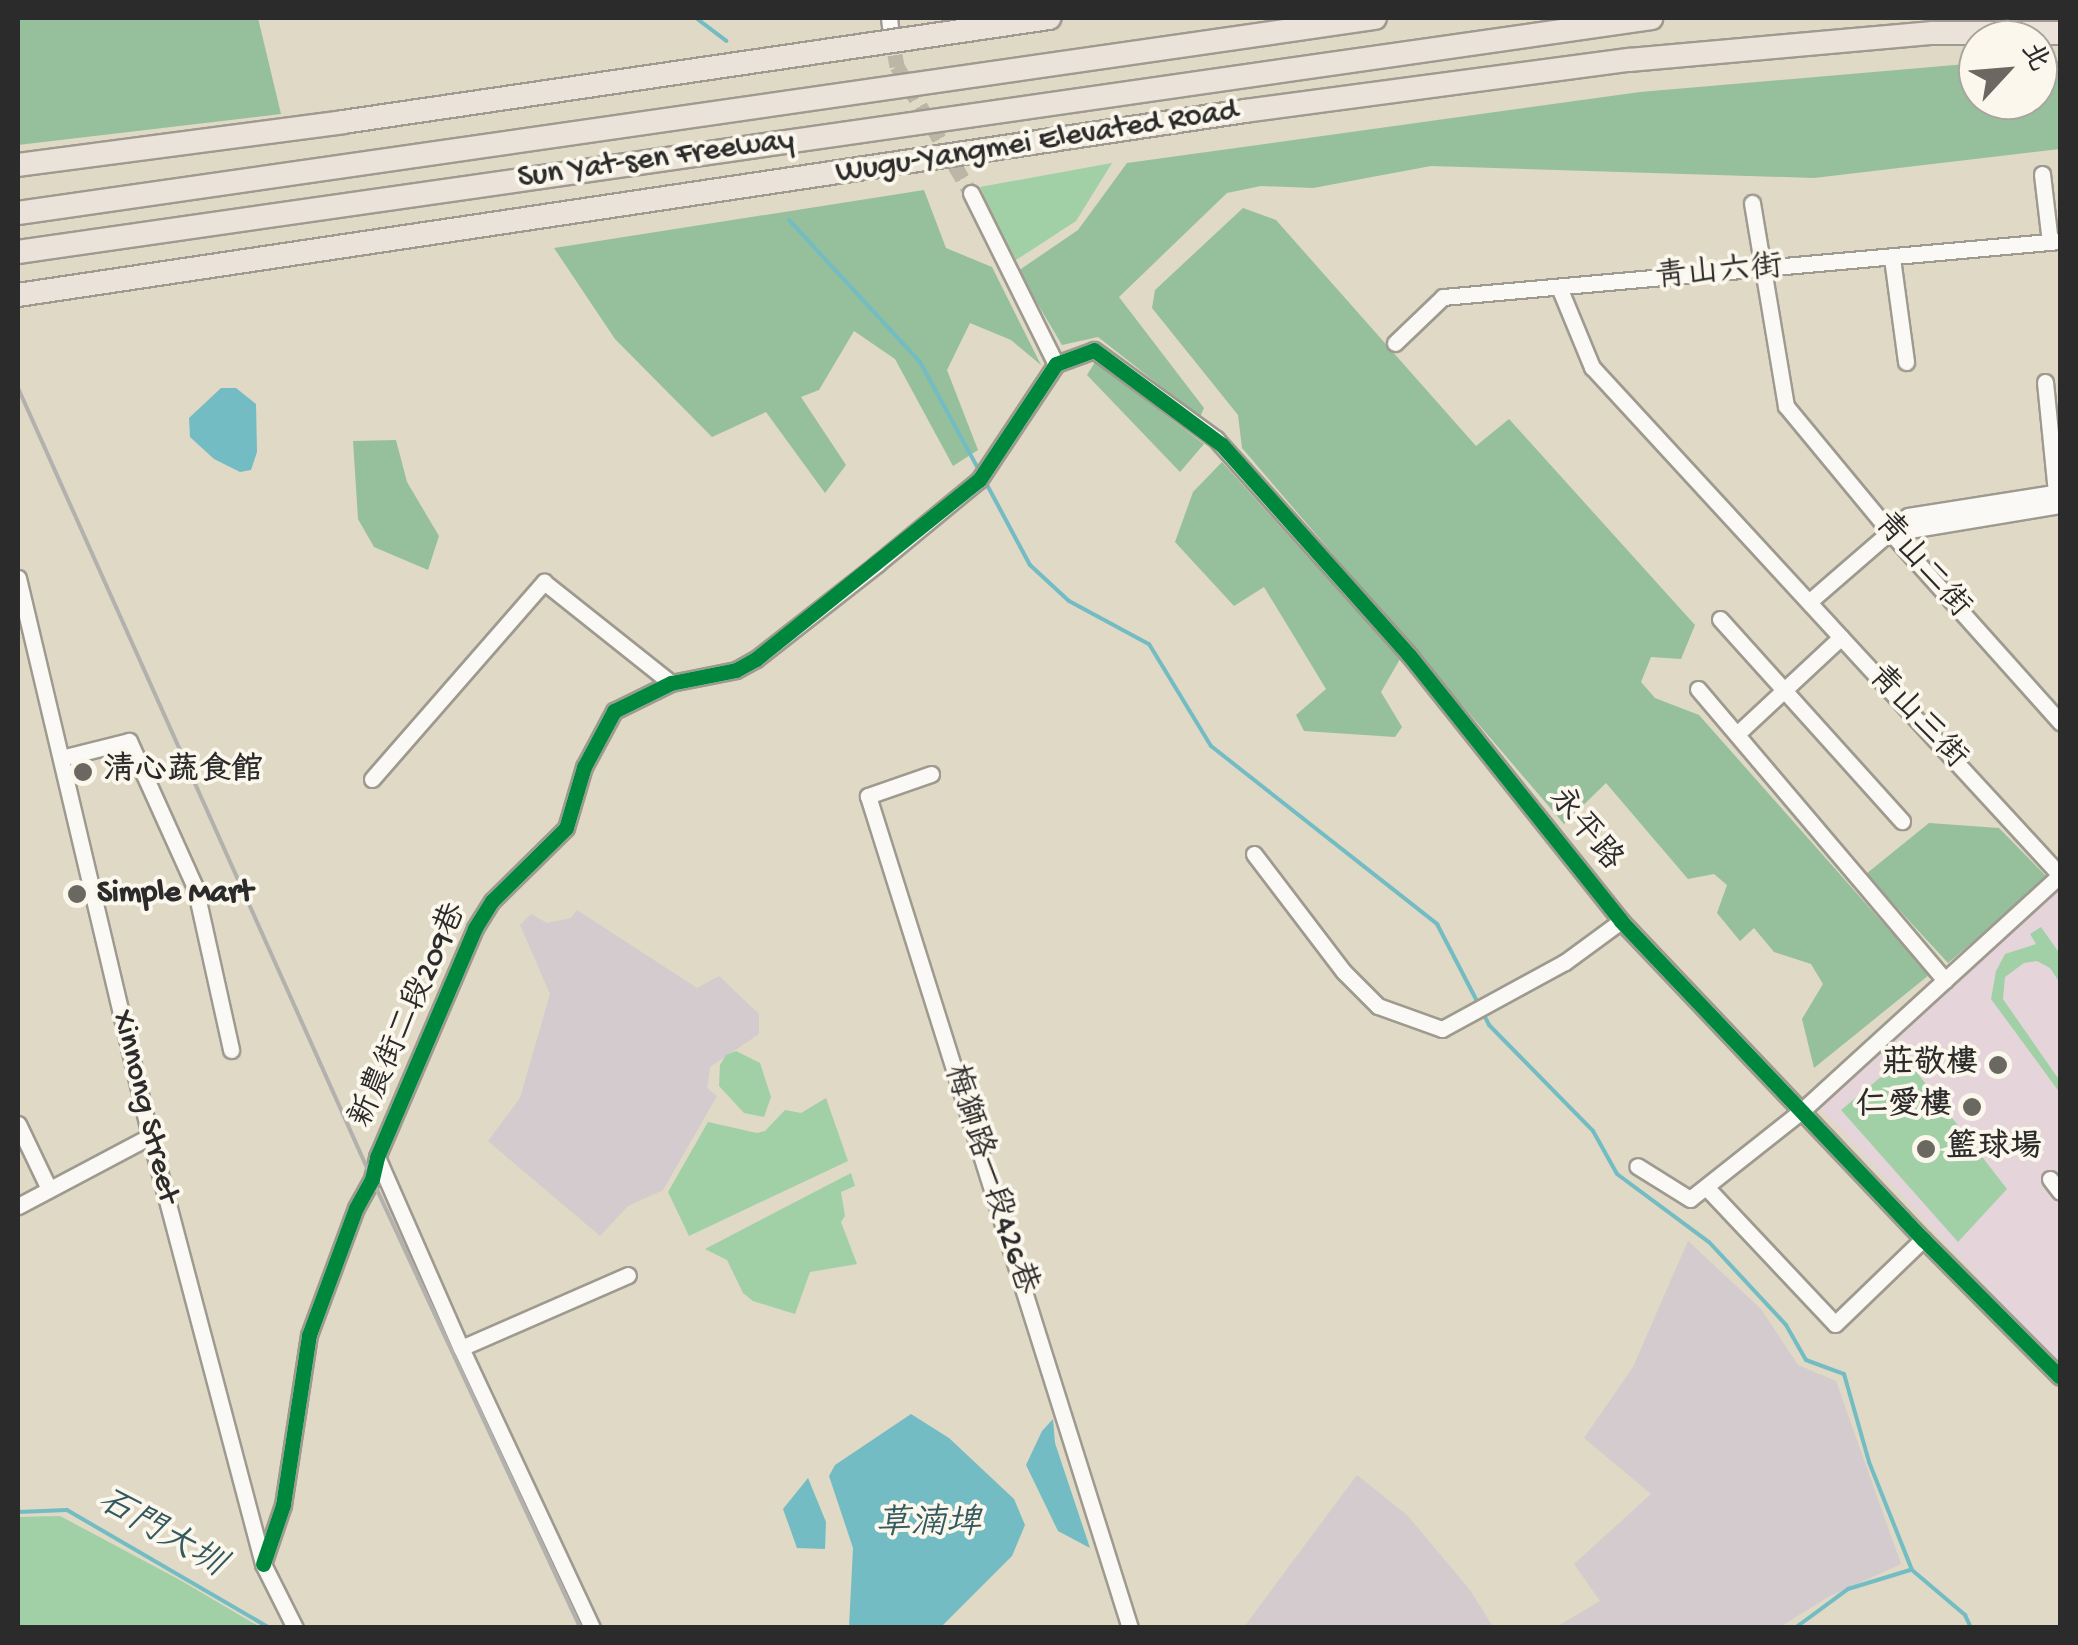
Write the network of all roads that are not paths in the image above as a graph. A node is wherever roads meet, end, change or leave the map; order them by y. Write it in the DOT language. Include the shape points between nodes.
graph roads {
  1 [pos="1049,18"];
  2 [pos="1375,18"];
  3 [pos="1651,18"];
  4 [pos="2042,18"];
  5 [pos="2060,19"];
  6 [pos="2060,33"];
  7 [pos="18,165"];
  8 [pos="2042,174"];
  9 [pos="971,193"];
  10 [pos="1752,204"];
  11 [pos="18,213"];
  12 [pos="2055,242"];
  13 [pos="18,252"];
  14 [pos="1892,258"];
  15 [pos="1765,271"];
  16 [pos="1559,286"];
  17 [pos="18,295"];
  18 [pos="1394,343"];
  19 [pos="1906,362"];
  20 [pos="1056,364"];
  21 [pos="2045,382"];
  22 [pos="2059,496"];
  23 [pos="1891,533"];
  24 [pos="18,578"];
  25 [pos="1810,601"];
  26 [pos="1720,619"];
  27 [pos="22,622"];
  28 [pos="1841,637"];
  29 [pos="671,683"];
  30 [pos="1698,689"];
  31 [pos="1784,689"];
  32 [pos="2060,722"];
  33 [pos="1737,734"];
  34 [pos="62,758"];
  35 [pos="931,774"];
  36 [pos="372,779"];
  37 [pos="1902,821"];
  38 [pos="1254,854"];
  39 [pos="1621,921"];
  40 [pos="1945,980"];
  41 [pos="231,1050"];
  42 [pos="1800,1112"];
  43 [pos="18,1124"];
  44 [pos="150,1136"];
  45 [pos="377,1157"];
  46 [pos="1637,1166"];
  47 [pos="1706,1186"];
  48 [pos="49,1188"];
  49 [pos="18,1206"];
  50 [pos="1922,1239"];
  51 [pos="628,1275"];
  52 [pos="460,1348"];
  53 [pos="2057,1367"];
  54 [pos="263,1564"];
  55 [pos="294,1628"];
  56 [pos="592,1628"];
  57 [pos="1130,1628"];
  1 -- 7 [label="highway, bridge"];
  2 -- 11 [label="highway, Sun Yat-sen Freeway"];
  3 -- 13 [label="highway, Sun Yat-sen Freeway"];
  4 -- 5 [label="highway"];
  6 -- 17 [label="highway, Wugu-Yangmei Elevated Road, bridge" via="1933,33 1629,60"];
  8 -- 12 [label="street"];
  9 -- 20 [label="street"];
  10 -- 15 [label="street"];
  12 -- 14 [label="street, 青山六街"];
  14 -- 15 [label="street, 青山六街"];
  14 -- 19 [label="street"];
  15 -- 16 [label="street, 青山六街"];
  15 -- 23 [label="street, 青山二街" via="1786,406"];
  16 -- 18 [label="street, 青山六街" via="1443,297"];
  16 -- 25 [label="street, 青山三街" via="1592,366"];
  20 -- 29 [label="street, 新農街二段209巷" via="983,473 756,658 736,670"];
  20 -- 39 [label="street, 永平路" via="1094,350 1216,439 1409,655"];
  21 -- 22 [label="street"];
  22 -- 23 [label="street"];
  23 -- 25 [label="street"];
  23 -- 32 [label="street, 青山二街"];
  24 -- 27 [label="street, Xinnong Street"];
  25 -- 28 [label="street, 青山三街"];
  26 -- 31 [label="street"];
  27 -- 34 [label="street, Xinnong Street"];
  28 -- 31 [label="street"];
  28 -- 40 [label="street, 青山三街" via="2060,875"];
  29 -- 36 [label="street" via="544,582"];
  29 -- 45 [label="street, 新農街二段209巷" via="614,711 584,767 566,828 492,901 475,928"];
  30 -- 33 [label="street"];
  31 -- 33 [label="street"];
  31 -- 37 [label="street"];
  33 -- 40 [label="street"];
  34 -- 41 [label="street" via="129,741 196,886"];
  34 -- 44 [label="street, Xinnong Street"];
  35 -- 57 [label="street, 梅獅路一段426巷" via="868,796"];
  38 -- 39 [label="street" via="1378,1006 1442,1029 1565,962"];
  39 -- 42 [label="street, 永平路"];
  40 -- 42 [label="street, 青山三街"];
  42 -- 47 [label="street, 青山三街"];
  42 -- 50 [label="street, 永平路"];
  43 -- 48 [label="street"];
  44 -- 48 [label="street"];
  44 -- 54 [label="street, Xinnong Street"];
  45 -- 52 [label="street"];
  45 -- 54 [label="street, 新農街二段209巷" via="309,1335 282,1505"];
  46 -- 47 [label="street" via="1690,1199"];
  47 -- 50 [label="street" via="1836,1324"];
  48 -- 49 [label="street"];
  50 -- 53 [label="street, 永平路"];
  51 -- 52 [label="street"];
  52 -- 56 [label="street"];
  54 -- 55 [label="street, Xinnong Street"];
}
